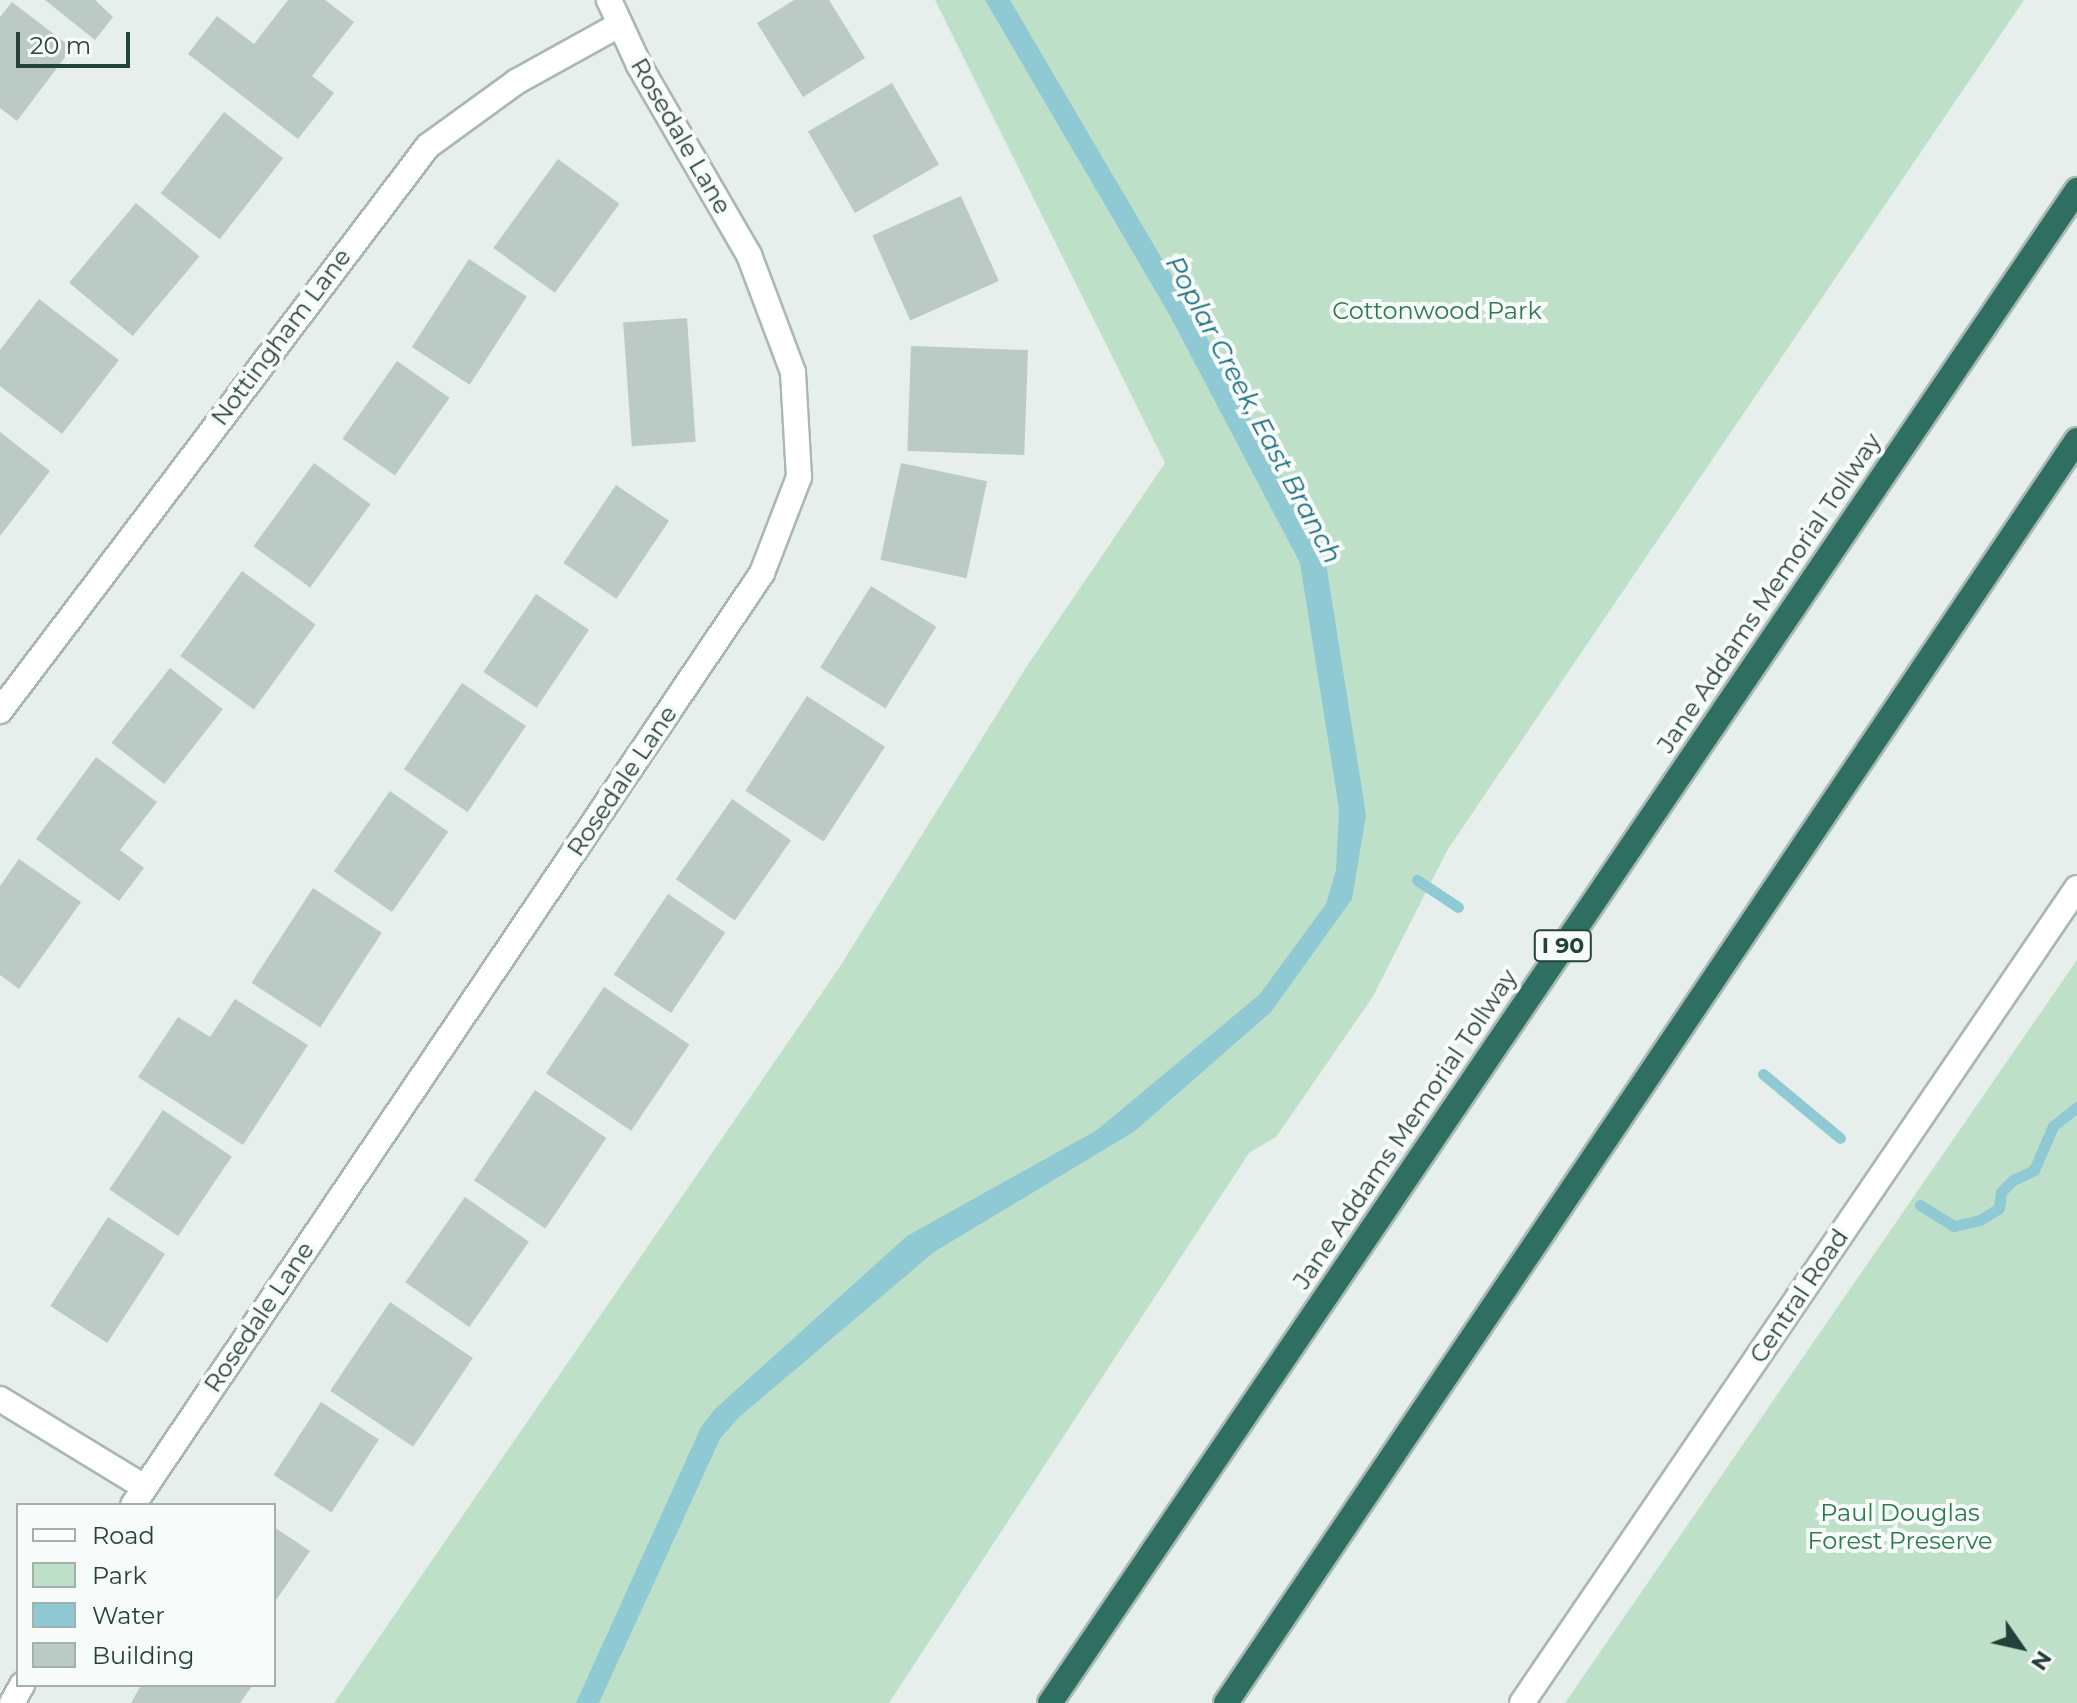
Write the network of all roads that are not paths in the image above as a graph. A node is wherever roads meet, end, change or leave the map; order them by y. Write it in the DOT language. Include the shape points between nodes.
graph roads {
  1 [pos="609,0"];
  2 [pos="619,25"];
  3 [pos="2077,190"];
  4 [pos="2077,440"];
  5 [pos="0,711"];
  6 [pos="2077,888"];
  7 [pos="0,1399"];
  8 [pos="138,1496"];
  9 [pos="1050,1703"];
  10 [pos="1226,1703"];
  11 [pos="1522,1703"];
  1 -- 2 [label="street, Rosedale Lane"];
  2 -- 5 [label="street, Nottingham Lane" via="516,82 428,146"];
  2 -- 8 [label="street, Rosedale Lane" via="749,255 793,372 799,477 762,573"];
  3 -- 9 [label="highway, Jane Addams Memorial Tollway / I 90"];
  4 -- 10 [label="highway"];
  6 -- 11 [label="street, Central Road"];
  7 -- 8 [label="street"];
}
